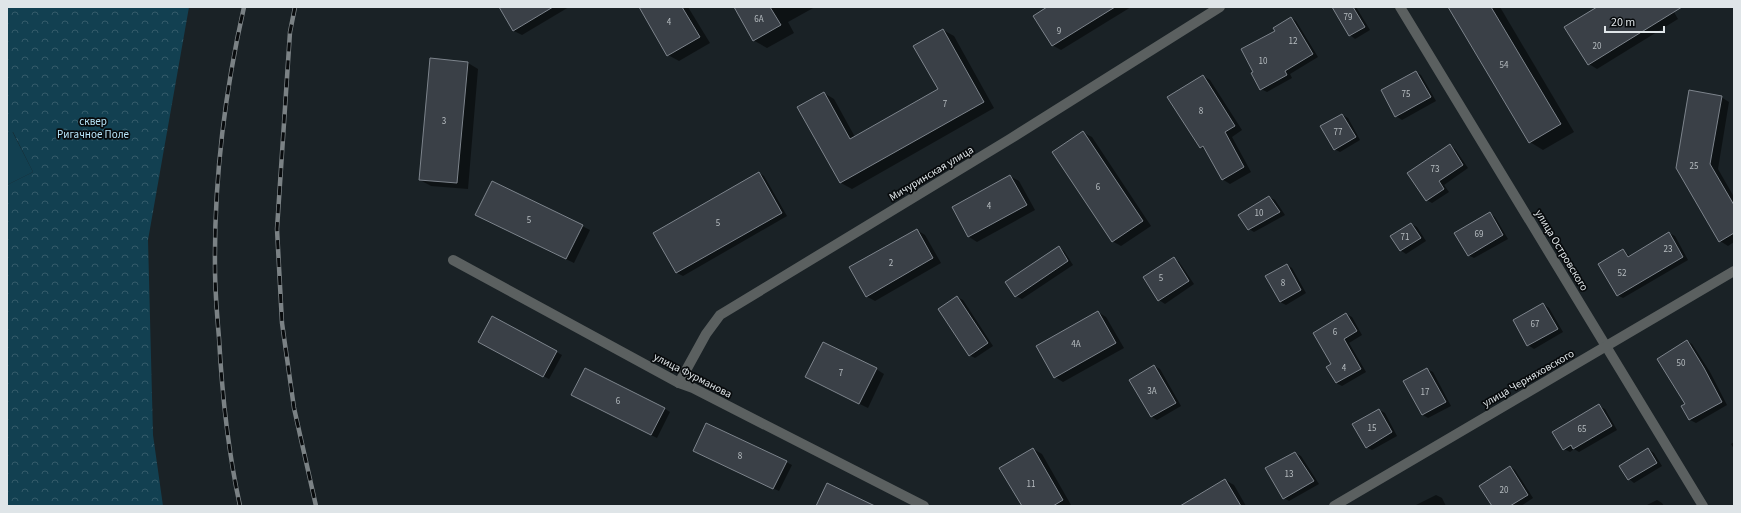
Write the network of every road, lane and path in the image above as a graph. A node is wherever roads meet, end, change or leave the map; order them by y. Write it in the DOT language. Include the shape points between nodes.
graph roads {
  1 [pos="1220,7"];
  2 [pos="1400,7"];
  3 [pos="454,260"];
  4 [pos="1734,271"];
  5 [pos="1606,347"];
  6 [pos="679,383"];
  7 [pos="924,506"];
  8 [pos="1334,506"];
  9 [pos="1703,506"];
  1 -- 6 [label="street, Мичуринская улица" via="720,315 706,334"];
  2 -- 5 [label="street, улица Островского"];
  3 -- 6 [label="street, улица Фурманова"];
  4 -- 5 [label="street, улица Черняховского"];
  5 -- 8 [label="street, улица Черняховского"];
  5 -- 9 [label="street, улица Островского"];
  6 -- 7 [label="street, улица Фурманова"];
}
